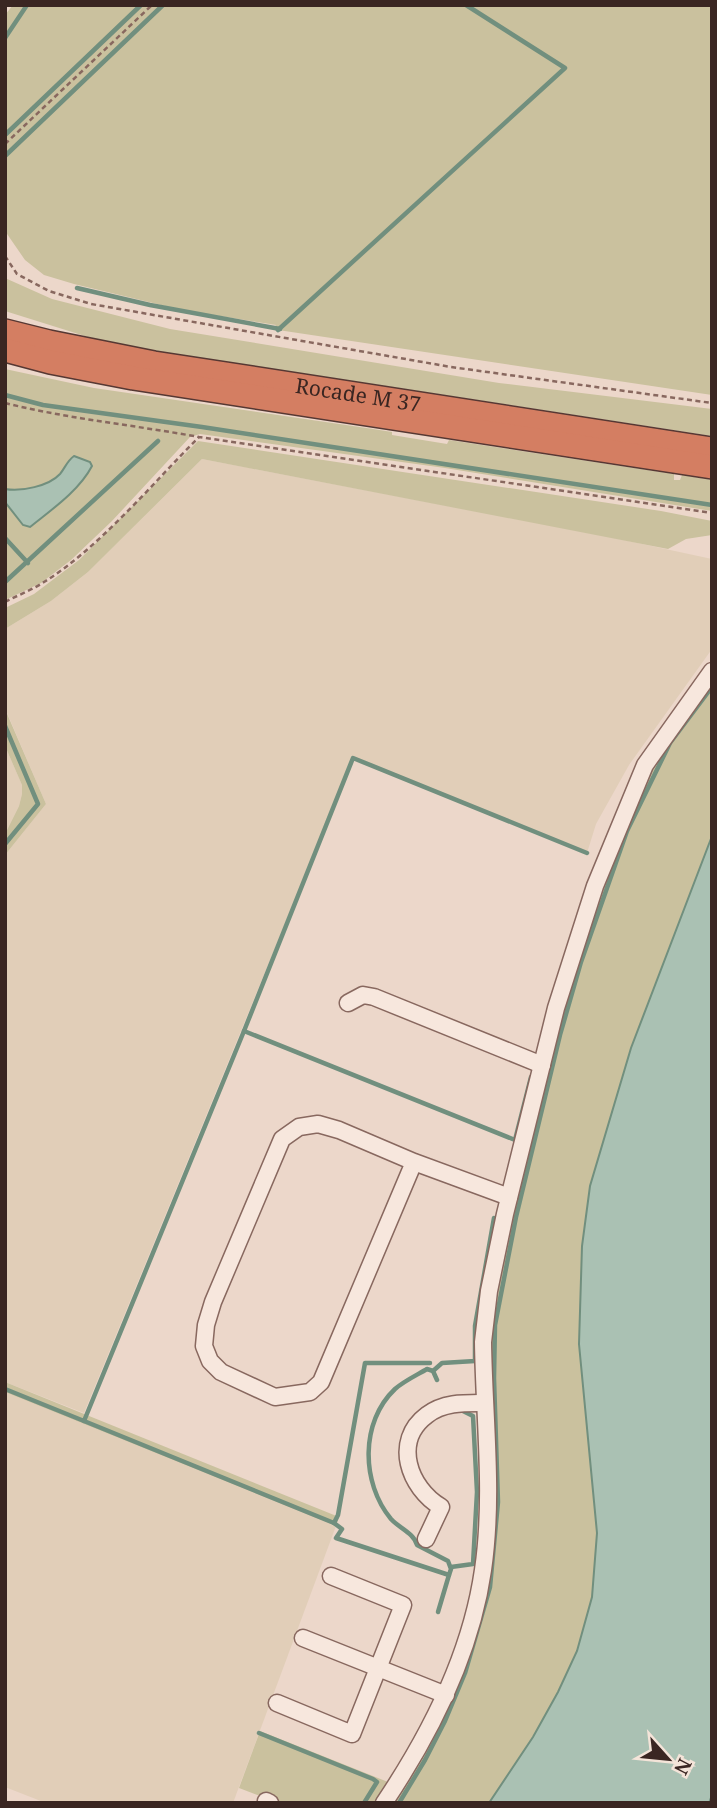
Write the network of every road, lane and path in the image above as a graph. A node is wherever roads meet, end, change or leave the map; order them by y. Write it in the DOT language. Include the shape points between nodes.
graph roads {
  1 [pos="152,5"];
  2 [pos="5,144"];
  3 [pos="5,256"];
  4 [pos="6,335"];
  5 [pos="5,403"];
  6 [pos="712,403"];
  7 [pos="447,418"];
  8 [pos="199,436"];
  9 [pos="712,449"];
  10 [pos="712,467"];
  11 [pos="712,513"];
  12 [pos="5,602"];
  13 [pos="712,671"];
  14 [pos="348,1003"];
  15 [pos="542,1065"];
  16 [pos="414,1162"];
  17 [pos="509,1197"];
  18 [pos="485,1403"];
  19 [pos="426,1539"];
  20 [pos="331,1576"];
  21 [pos="303,1638"];
  22 [pos="378,1668"];
  23 [pos="446,1695"];
  24 [pos="277,1703"];
  25 [pos="384,1803"];
  1 -- 2 [label="path"];
  3 -- 6 [label="path" via="16,274 49,291 91,304 450,367"];
  4 -- 7 [label="highway, Rocade M 37"];
  5 -- 8 [label="path" via="48,414"];
  7 -- 9 [label="highway, Rocade M 37"];
  7 -- 10 [label="highway, Rocade M 37"];
  8 -- 11 [label="path"];
  8 -- 12 [label="path" via="80,554 43,583"];
  13 -- 15 [label="street" via="645,765 595,886"];
  14 -- 15 [label="street" via="363,995 374,997"];
  15 -- 17 [label="street"];
  16 -- 16 [label="street" via="318,1125 299,1127 282,1139 206,1325 204,1346 221,1372 275,1397 310,1392 321,1382"];
  16 -- 17 [label="street"];
  17 -- 18 [label="street" via="485,1320"];
  18 -- 19 [label="street" via="438,1408 413,1432 408,1452 410,1473 422,1493 441,1507"];
  18 -- 23 [label="street" via="483,1571"];
  20 -- 22 [label="street" via="403,1605"];
  21 -- 22 [label="street"];
  22 -- 23 [label="street"];
  22 -- 24 [label="street" via="352,1734"];
  23 -- 25 [label="street"];
}
